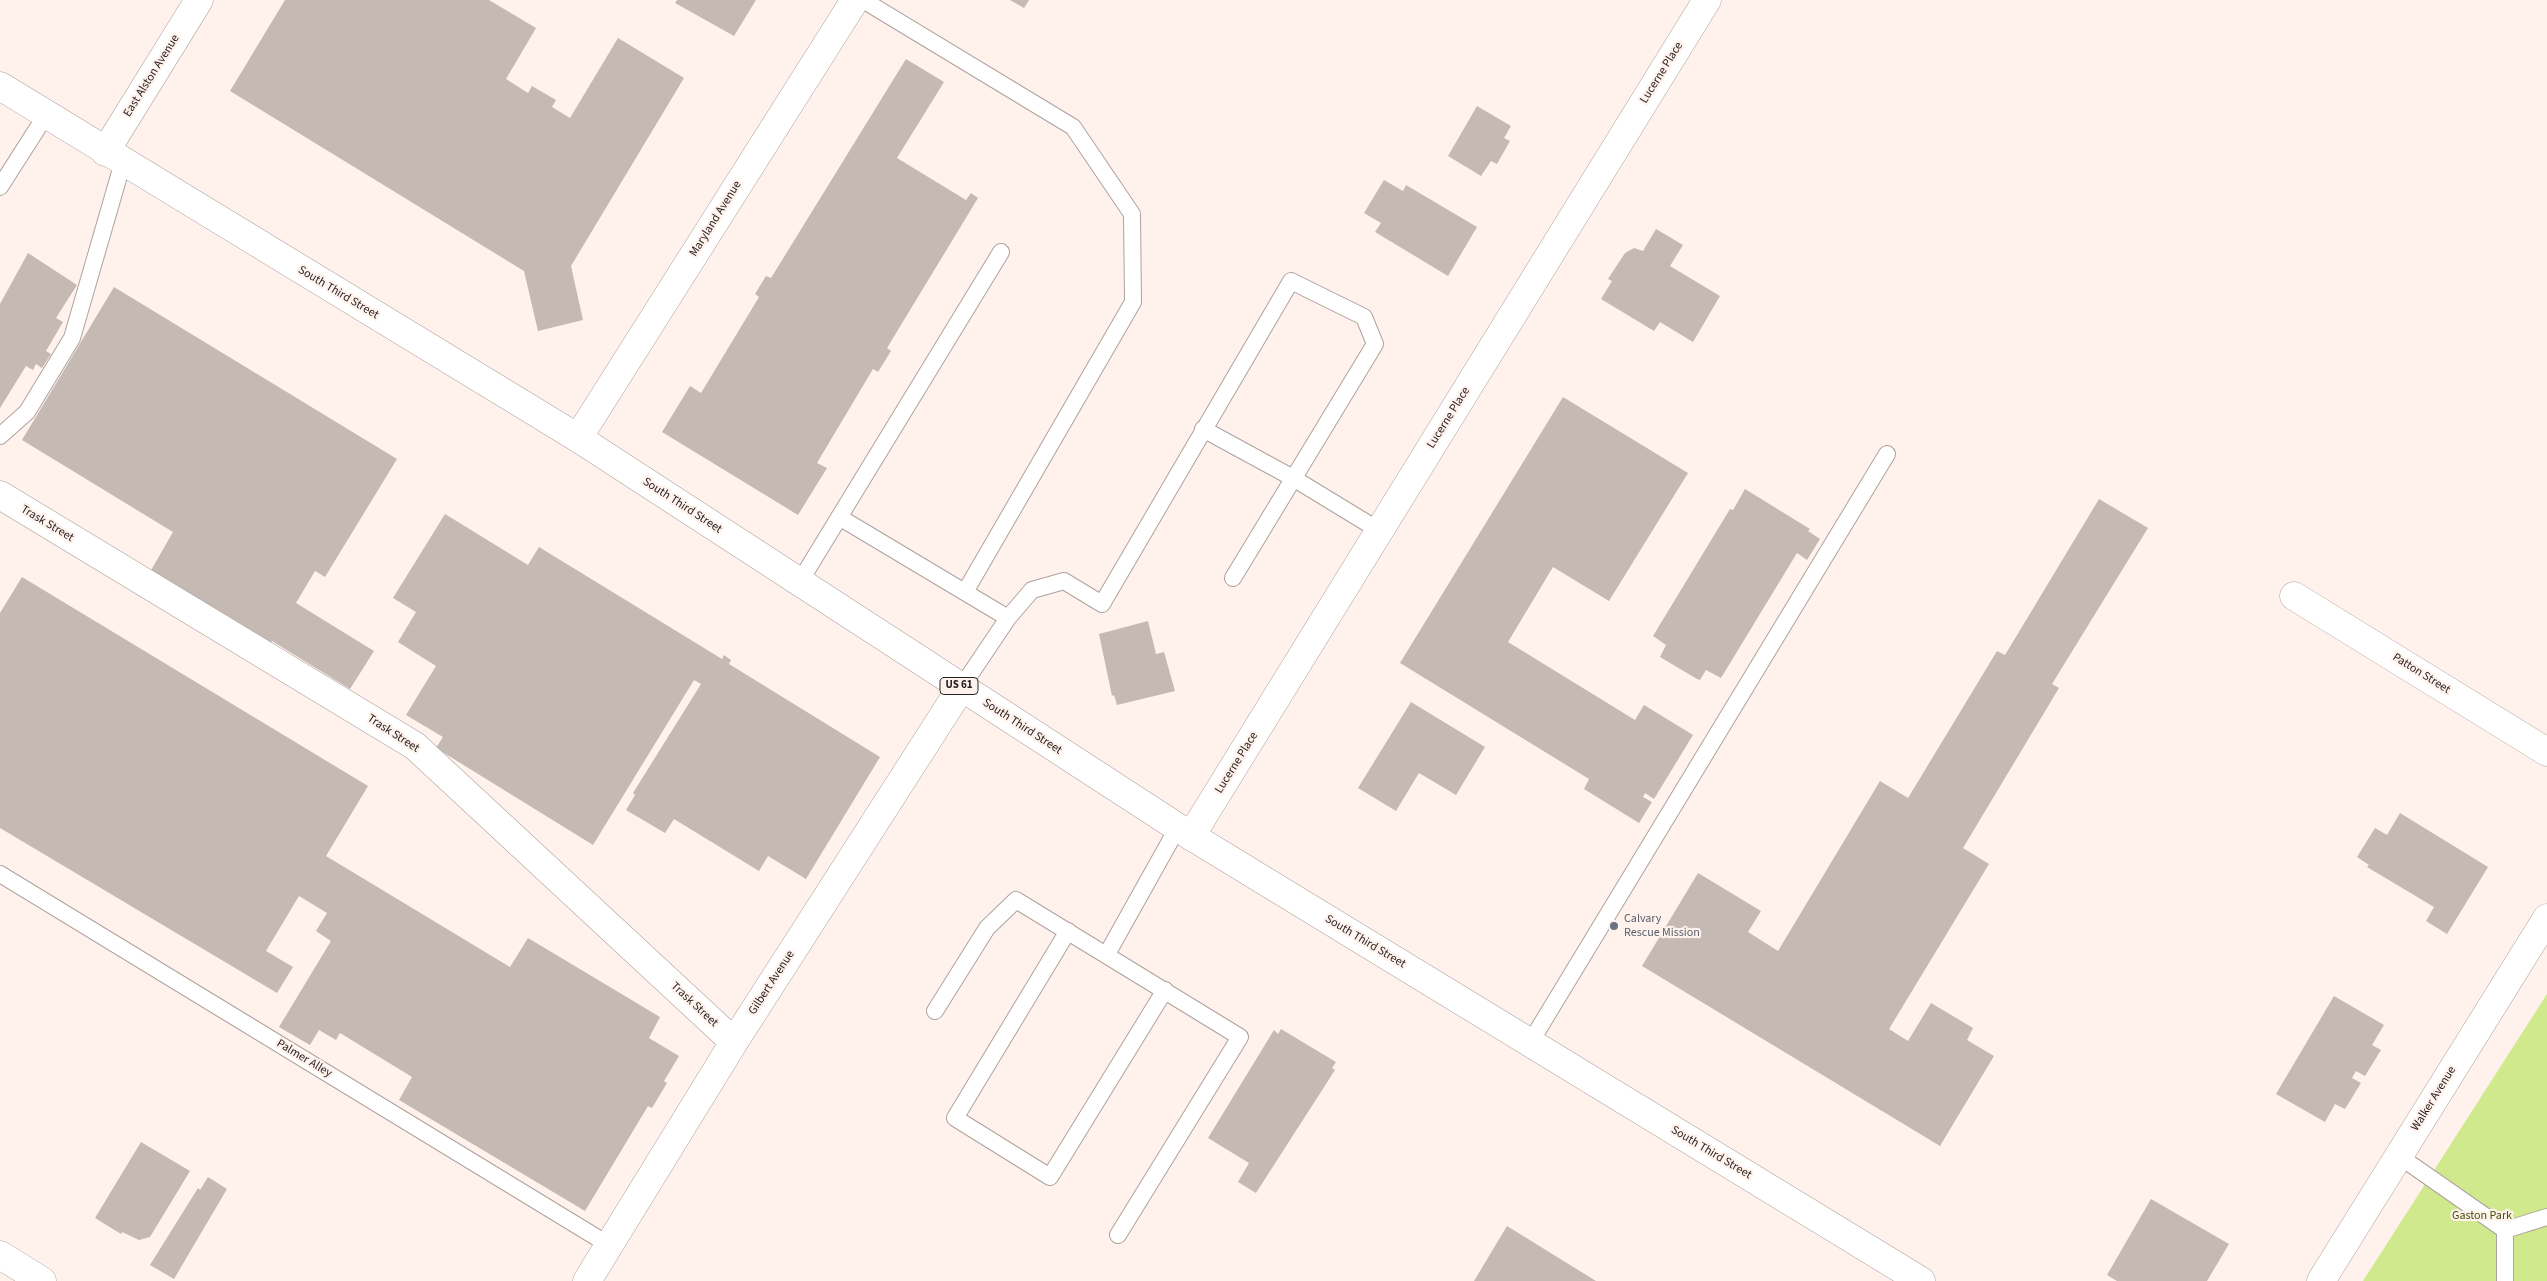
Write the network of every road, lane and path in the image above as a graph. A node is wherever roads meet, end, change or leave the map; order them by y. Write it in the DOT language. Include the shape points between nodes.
graph roads {
  1 [pos="199,0"];
  2 [pos="855,0"];
  3 [pos="863,0"];
  4 [pos="1707,0"];
  5 [pos="0,86"];
  6 [pos="46,115"];
  7 [pos="114,157"];
  8 [pos="0,187"];
  9 [pos="1001,252"];
  10 [pos="1203,429"];
  11 [pos="0,436"];
  12 [pos="578,438"];
  13 [pos="1888,454"];
  14 [pos="1293,478"];
  15 [pos="0,495"];
  16 [pos="839,517"];
  17 [pos="1380,531"];
  18 [pos="1233,578"];
  19 [pos="799,583"];
  20 [pos="965,592"];
  21 [pos="2294,596"];
  22 [pos="1008,618"];
  23 [pos="961,688"];
  24 [pos="2547,752"];
  25 [pos="1185,832"];
  26 [pos="0,874"];
  27 [pos="2547,918"];
  28 [pos="1068,931"];
  29 [pos="1107,954"];
  30 [pos="1165,990"];
  31 [pos="935,1011"];
  32 [pos="734,1042"];
  33 [pos="1530,1043"];
  34 [pos="2399,1156"];
  35 [pos="2547,1217"];
  36 [pos="2505,1230"];
  37 [pos="1118,1235"];
  38 [pos="609,1245"];
  39 [pos="0,1255"];
  40 [pos="42,1281"];
  41 [pos="587,1281"];
  42 [pos="1921,1281"];
  43 [pos="2321,1281"];
  44 [pos="2505,1281"];
  1 -- 7 [label="street, East Alston Avenue"];
  2 -- 12 [label="street, Maryland Avenue"];
  3 -- 20 [label="lane" via="1073,127 1132,214 1133,302"];
  4 -- 17 [label="street, Lucerne Place"];
  5 -- 6 [label="street, South Third Street / US 61"];
  6 -- 7 [label="street, South Third Street / US 61"];
  6 -- 8 [label="lane"];
  7 -- 11 [label="lane" via="72,338 27,412"];
  7 -- 12 [label="street, South Third Street / US 61"];
  9 -- 16 [label="lane"];
  10 -- 14 [label="lane"];
  10 -- 14 [label="lane" via="1291,281 1364,317 1375,344"];
  10 -- 22 [label="lane" via="1102,604 1064,581 1032,590"];
  12 -- 19 [label="street, South Third Street / US 61"];
  13 -- 33 [label="lane"];
  14 -- 17 [label="lane"];
  14 -- 18 [label="lane"];
  15 -- 32 [label="street, Trask Street" via="415,746"];
  16 -- 19 [label="lane"];
  16 -- 20 [label="lane"];
  17 -- 25 [label="street, Lucerne Place"];
  19 -- 23 [label="street, South Third Street / US 61"];
  20 -- 22 [label="lane"];
  21 -- 24 [label="street, Patton Street"];
  22 -- 23 [label="lane"];
  23 -- 25 [label="street, South Third Street / US 61"];
  23 -- 32 [label="street, Gilbert Avenue"];
  25 -- 29 [label="lane"];
  25 -- 33 [label="street, South Third Street / US 61"];
  26 -- 38 [label="lane, Palmer Alley"];
  27 -- 34 [label="street, Walker Avenue"];
  28 -- 29 [label="lane"];
  28 -- 30 [label="lane" via="955,1118 1050,1177"];
  28 -- 31 [label="lane" via="1016,900 987,928"];
  29 -- 30 [label="lane"];
  30 -- 37 [label="lane" via="1240,1037"];
  32 -- 38 [label="street, Gilbert Avenue"];
  33 -- 42 [label="street, South Third Street / US 61"];
  34 -- 36 [label="lane"];
  34 -- 43 [label="street, Walker Avenue"];
  35 -- 36 [label="lane"];
  36 -- 44 [label="lane"];
  38 -- 41 [label="street, Gilbert Avenue"];
  39 -- 40 [label="street"];
}
